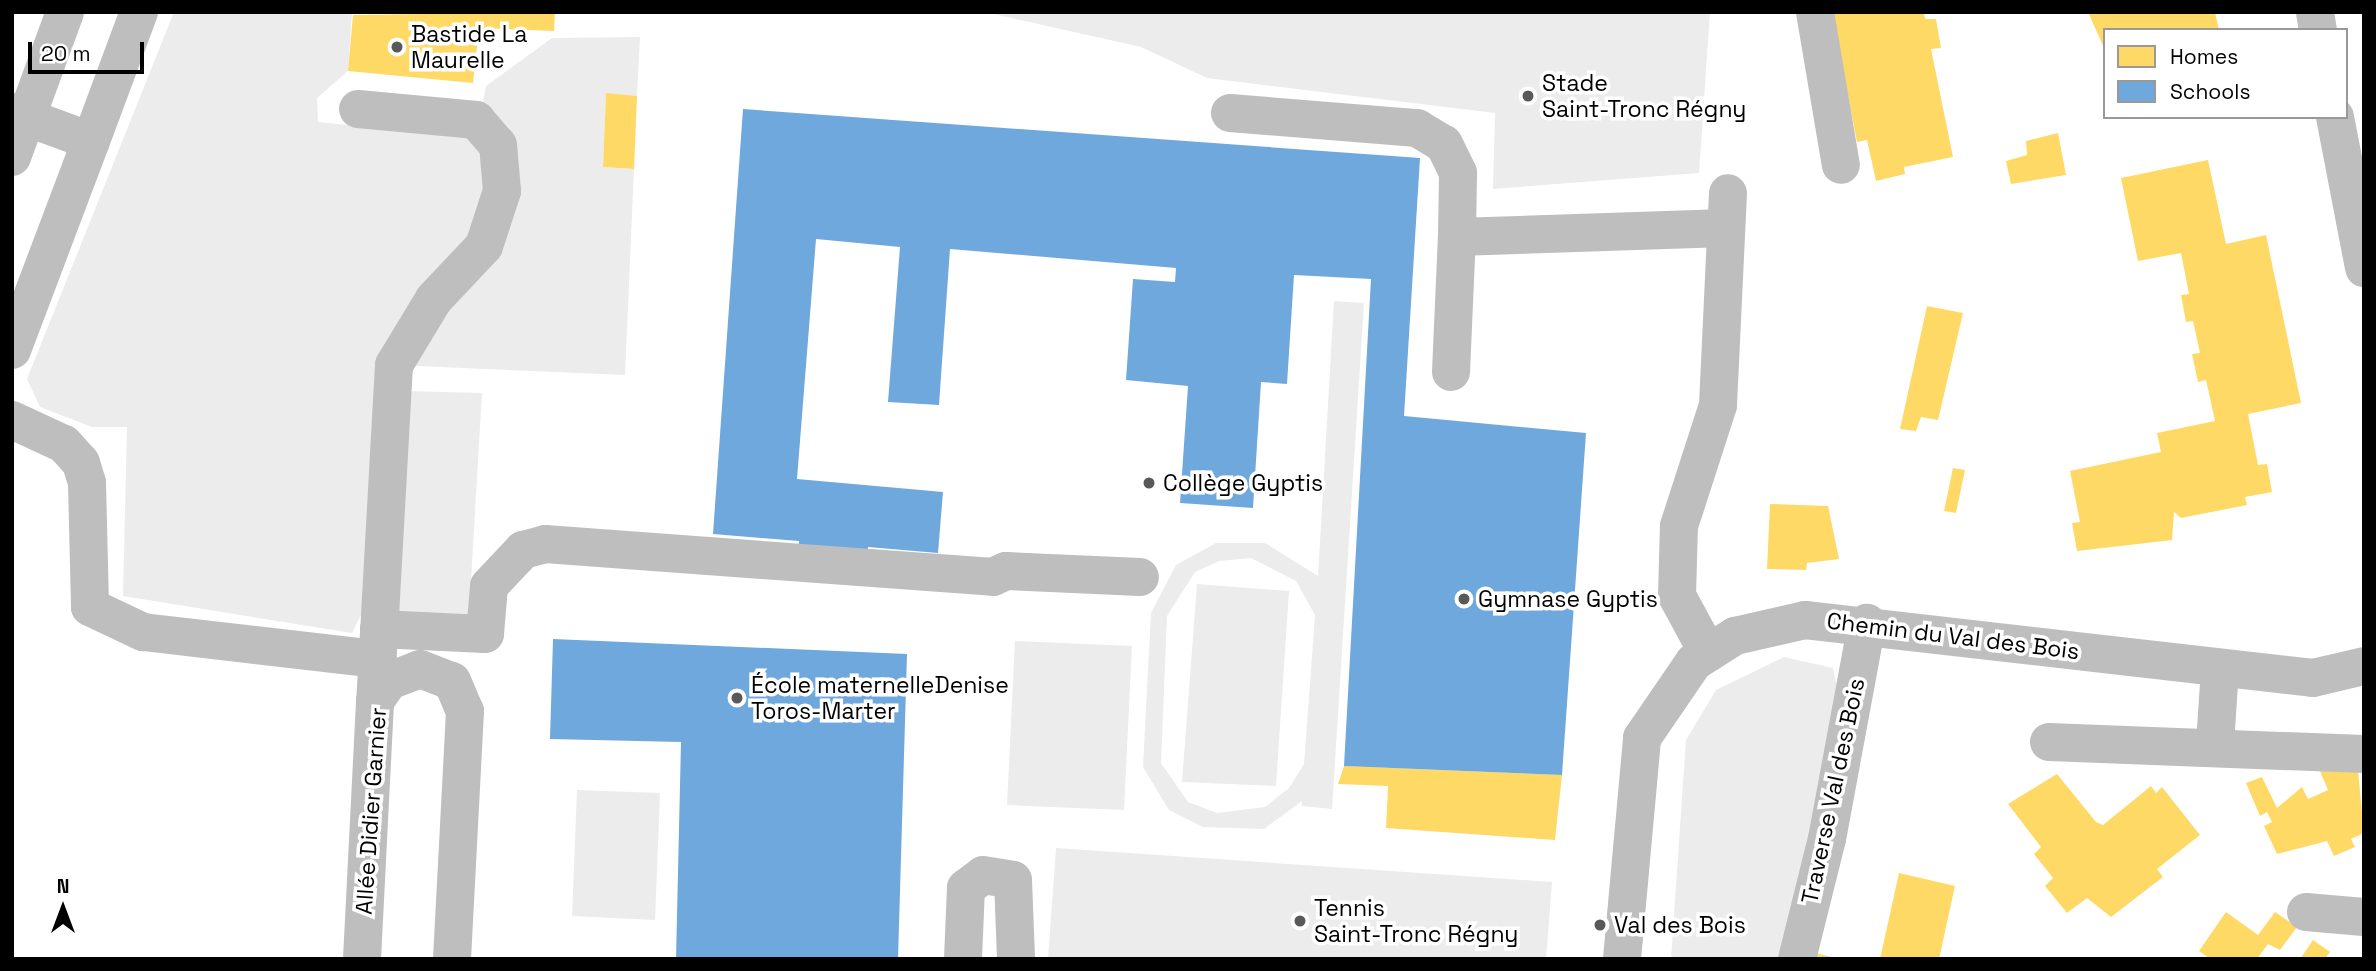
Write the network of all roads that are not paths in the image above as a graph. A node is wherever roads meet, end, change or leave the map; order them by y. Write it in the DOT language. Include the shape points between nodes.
graph roads {
  1 [pos="47,12"];
  2 [pos="65,12"];
  3 [pos="139,12"];
  4 [pos="1815,12"];
  5 [pos="358,109"];
  6 [pos="17,112"];
  7 [pos="1230,113"];
  8 [pos="2335,119"];
  9 [pos="91,141"];
  10 [pos="12,157"];
  11 [pos="1841,165"];
  12 [pos="1457,237"];
  13 [pos="2364,268"];
  14 [pos="12,350"];
  15 [pos="1451,372"];
  16 [pos="12,420"];
  17 [pos="1140,577"];
  18 [pos="1867,623"];
  19 [pos="378,644"];
  20 [pos="1708,653"];
  21 [pos="2364,666"];
  22 [pos="2232,670"];
  23 [pos="375,701"];
  24 [pos="2049,742"];
  25 [pos="2226,745"];
  26 [pos="2364,754"];
  27 [pos="2306,912"];
  28 [pos="2364,917"];
  29 [pos="362,959"];
  30 [pos="452,959"];
  31 [pos="963,959"];
  32 [pos="1016,959"];
  33 [pos="1622,959"];
  34 [pos="1797,959"];
  1 -- 6 [label="street"];
  2 -- 6 [label="street"];
  3 -- 9 [label="street"];
  4 -- 11 [label="street"];
  5 -- 19 [label="street" via="476,120 498,145 502,191 484,246 434,299 394,365"];
  6 -- 9 [label="street"];
  6 -- 10 [label="street"];
  7 -- 12 [label="street" via="1417,128 1444,144 1458,173"];
  8 -- 13 [label="street"];
  9 -- 14 [label="street"];
  12 -- 15 [label="street"];
  12 -- 20 [label="street" via="1727,211 1718,405 1679,526 1677,596"];
  16 -- 19 [label="street" via="64,444 81,463 87,483 90,607 101,614 143,632"];
  17 -- 19 [label="street" via="1006,571 993,577 545,544 523,550 489,586 485,634"];
  18 -- 20 [label="street, Chemin du Val des Bois" via="1805,620 1735,636"];
  18 -- 22 [label="street, Chemin du Val des Bois"];
  18 -- 34 [label="street, Traverse Val des Bois" via="1827,839"];
  19 -- 23 [label="street"];
  20 -- 33 [label="street, Chemin du Val des Bois" via="1664,699 1642,738"];
  21 -- 22 [label="street, Chemin du Val des Bois" via="2313,678"];
  22 -- 25 [label="street"];
  23 -- 29 [label="street, Allée Didier Garnier"];
  23 -- 30 [label="street, Allée Didier Garnier" via="388,681 420,669 437,671 462,696"];
  24 -- 25 [label="street" via="2135,749"];
  25 -- 26 [label="street"];
  27 -- 28 [label="street"];
  31 -- 32 [label="street" via="966,888 983,875 1013,880"];
}
